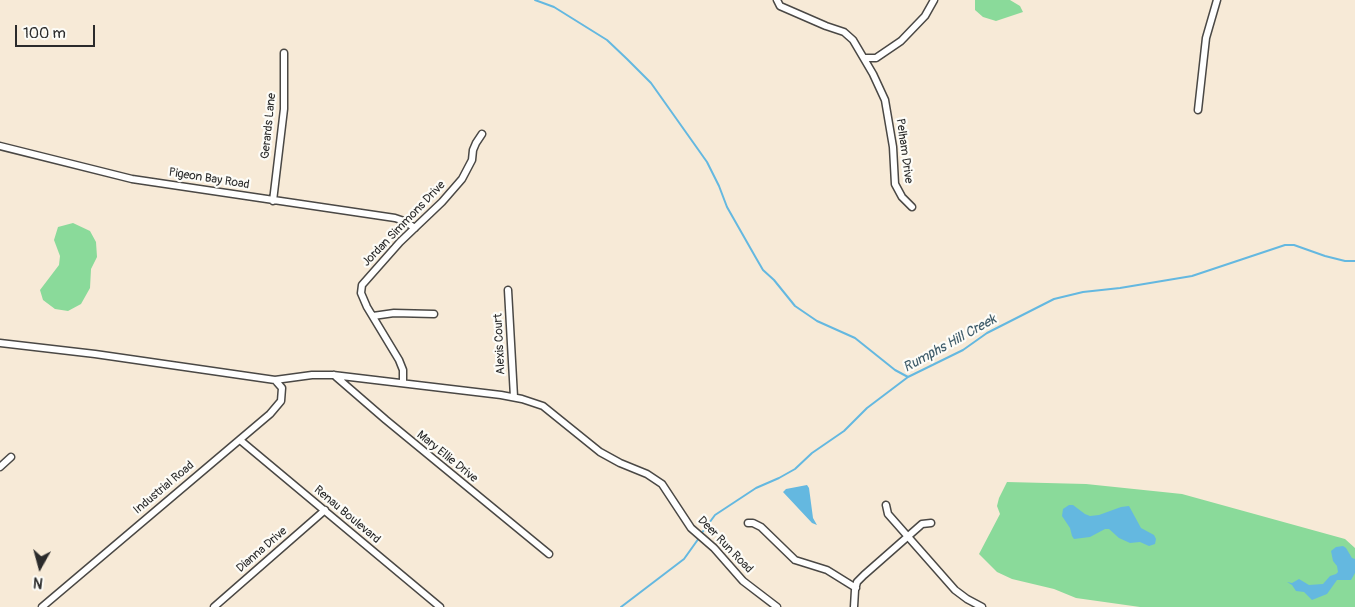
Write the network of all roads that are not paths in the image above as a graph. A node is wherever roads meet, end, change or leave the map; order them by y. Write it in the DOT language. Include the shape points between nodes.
graph roads {
  1 [pos="777,0"];
  2 [pos="934,0"];
  3 [pos="1217,0"];
  4 [pos="284,53"];
  5 [pos="864,58"];
  6 [pos="1198,110"];
  7 [pos="482,134"];
  8 [pos="0,146"];
  9 [pos="273,201"];
  10 [pos="912,207"];
  11 [pos="415,228"];
  12 [pos="508,290"];
  13 [pos="434,314"];
  14 [pos="373,316"];
  15 [pos="0,343"];
  16 [pos="334,375"];
  17 [pos="275,380"];
  18 [pos="404,383"];
  19 [pos="514,397"];
  20 [pos="240,440"];
  21 [pos="11,457"];
  22 [pos="0,467"];
  23 [pos="886,505"];
  24 [pos="325,510"];
  25 [pos="748,523"];
  26 [pos="931,523"];
  27 [pos="907,537"];
  28 [pos="548,554"];
  29 [pos="856,588"];
  30 [pos="42,607"];
  31 [pos="214,607"];
  32 [pos="440,607"];
  33 [pos="777,607"];
  34 [pos="854,607"];
  35 [pos="982,607"];
  1 -- 5 [label="street, Pelham Drive" via="780,6 850,36"];
  2 -- 5 [label="street" via="925,16 901,41 876,58"];
  3 -- 6 [label="street" via="1206,38"];
  4 -- 9 [label="street, Gerards Lane" via="284,109"];
  5 -- 10 [label="street, Pelham Drive" via="885,100 895,184"];
  7 -- 11 [label="street, Jordan Simmons Drive" via="462,179"];
  8 -- 9 [label="street, Pigeon Bay Road" via="126,178"];
  9 -- 11 [label="street, Pigeon Bay Road" via="400,219"];
  11 -- 14 [label="street, Jordan Simmons Drive" via="362,285 362,297"];
  12 -- 19 [label="street, Alexis Court"];
  13 -- 14 [label="street"];
  14 -- 18 [label="street, Jordan Simmons Drive" via="399,360"];
  15 -- 17 [label="street"];
  16 -- 17 [label="street" via="312,374"];
  16 -- 18 [label="street"];
  16 -- 28 [label="street, Mary Ellie Drive"];
  17 -- 20 [label="street, Industrial Road" via="282,388 281,401"];
  18 -- 19 [label="street"];
  19 -- 33 [label="street, Deer Run Road" via="543,406 600,452 662,484 691,528 743,581"];
  20 -- 24 [label="street, Renau Boulevard"];
  20 -- 30 [label="street, Industrial Road"];
  21 -- 22 [label="street"];
  23 -- 27 [label="street" via="888,514"];
  24 -- 31 [label="street, Dianna Drive"];
  24 -- 32 [label="street, Renau Boulevard"];
  25 -- 29 [label="street" via="761,527 795,560 827,570"];
  26 -- 27 [label="street" via="922,524"];
  27 -- 29 [label="street" via="864,575"];
  27 -- 35 [label="street" via="955,590"];
  29 -- 34 [label="street"];
}
